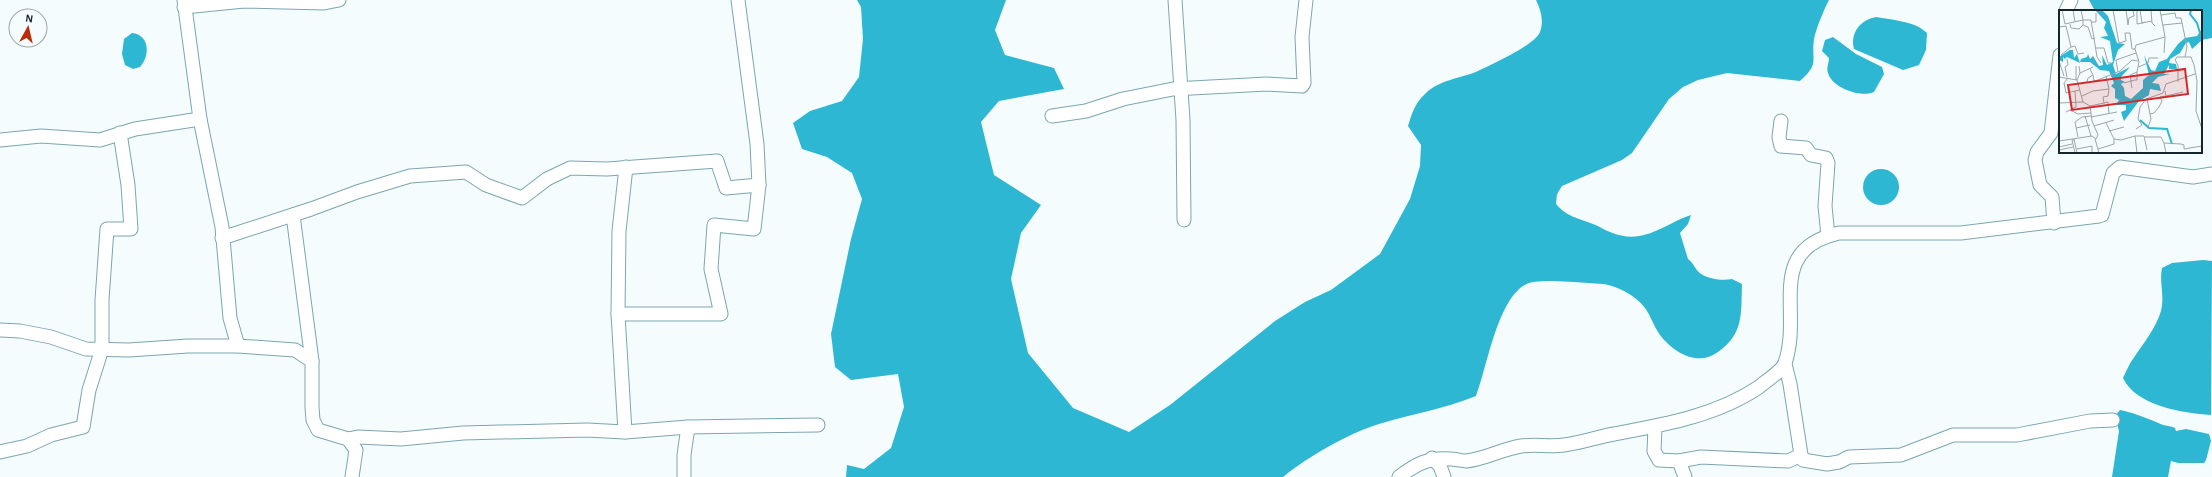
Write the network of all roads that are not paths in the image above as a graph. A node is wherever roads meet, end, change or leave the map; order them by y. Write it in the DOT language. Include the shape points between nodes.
graph roads {
  1 [pos="338,0"];
  2 [pos="738,0"];
  3 [pos="1175,0"];
  4 [pos="1306,0"];
  5 [pos="2071,0"];
  6 [pos="184,4"];
  7 [pos="2066,10"];
  8 [pos="2059,64"];
  9 [pos="1180,89"];
  10 [pos="1052,116"];
  11 [pos="200,119"];
  12 [pos="1781,121"];
  13 [pos="120,133"];
  14 [pos="0,140"];
  15 [pos="626,167"];
  16 [pos="2212,174"];
  17 [pos="759,185"];
  18 [pos="293,215"];
  19 [pos="1184,220"];
  20 [pos="2054,223"];
  21 [pos="1828,236"];
  22 [pos="222,238"];
  23 [pos="618,314"];
  24 [pos="0,330"];
  25 [pos="238,346"];
  26 [pos="102,349"];
  27 [pos="312,362"];
  28 [pos="1785,364"];
  29 [pos="2113,420"];
  30 [pos="818,425"];
  31 [pos="688,427"];
  32 [pos="1655,427"];
  33 [pos="625,432"];
  34 [pos="348,439"];
  35 [pos="0,452"];
  36 [pos="1801,455"];
  37 [pos="1432,458"];
  38 [pos="1679,461"];
  39 [pos="352,477"];
  40 [pos="684,477"];
  41 [pos="1399,477"];
  42 [pos="1444,477"];
  43 [pos="1685,477"];
  1 -- 6 [label="street" via="324,3 244,1"];
  2 -- 17 [label="street" via="757,144"];
  3 -- 9 [label="street"];
  4 -- 9 [label="street" via="1302,37 1304,85 1293,87 1267,84"];
  5 -- 7 [label="street"];
  6 -- 11 [label="street"];
  8 -- 20 [label="street" via="2051,133 2037,152 2035,160 2040,185 2052,197"];
  9 -- 10 [label="street" via="1123,99 1086,111"];
  9 -- 19 [label="street"];
  11 -- 13 [label="street"];
  11 -- 22 [label="street"];
  12 -- 21 [label="street" via="1781,146 1806,148 1811,155 1826,158 1828,163 1825,206"];
  13 -- 14 [label="street" via="100,140 41,136"];
  13 -- 26 [label="street" via="132,228 107,229 102,300"];
  15 -- 17 [label="street" via="717,161 726,188"];
  15 -- 18 [label="street" via="570,168 547,179 522,198 486,185 466,172 410,176"];
  15 -- 23 [label="street" via="619,231"];
  16 -- 20 [label="street" via="2193,177 2120,167 2113,173 2101,216"];
  17 -- 23 [label="street" via="754,229 714,225 711,269 721,314"];
  18 -- 22 [label="street"];
  18 -- 27 [label="street"];
  20 -- 21 [label="street" via="1960,233 1847,233"];
  21 -- 28 [label="street" via="1813,242 1794,264 1789,282 1791,327"];
  22 -- 25 [label="street" via="230,318"];
  23 -- 33 [label="street"];
  24 -- 26 [label="street" via="51,337 86,349"];
  25 -- 26 [label="street"];
  25 -- 27 [label="street" via="294,350"];
  26 -- 35 [label="street" via="83,427 51,435 27,446"];
  27 -- 34 [label="street" via="313,420 318,430"];
  28 -- 32 [label="street" via="1744,396 1698,416"];
  28 -- 36 [label="street"];
  29 -- 36 [label="street" via="2090,421 2017,435 1953,435 1901,455 1849,457 1827,464 1803,460"];
  30 -- 31 [label="street"];
  31 -- 33 [label="street"];
  31 -- 40 [label="street"];
  32 -- 37 [label="street" via="1562,445 1504,449 1465,461"];
  32 -- 38 [label="street" via="1654,451 1659,460"];
  33 -- 34 [label="street" via="587,430 463,433 401,439"];
  34 -- 39 [label="street" via="356,450"];
  36 -- 38 [label="street" via="1788,460 1701,457"];
  37 -- 41 [label="street" via="1418,463"];
  37 -- 42 [label="street" via="1440,466"];
  38 -- 43 [label="street"];
}
